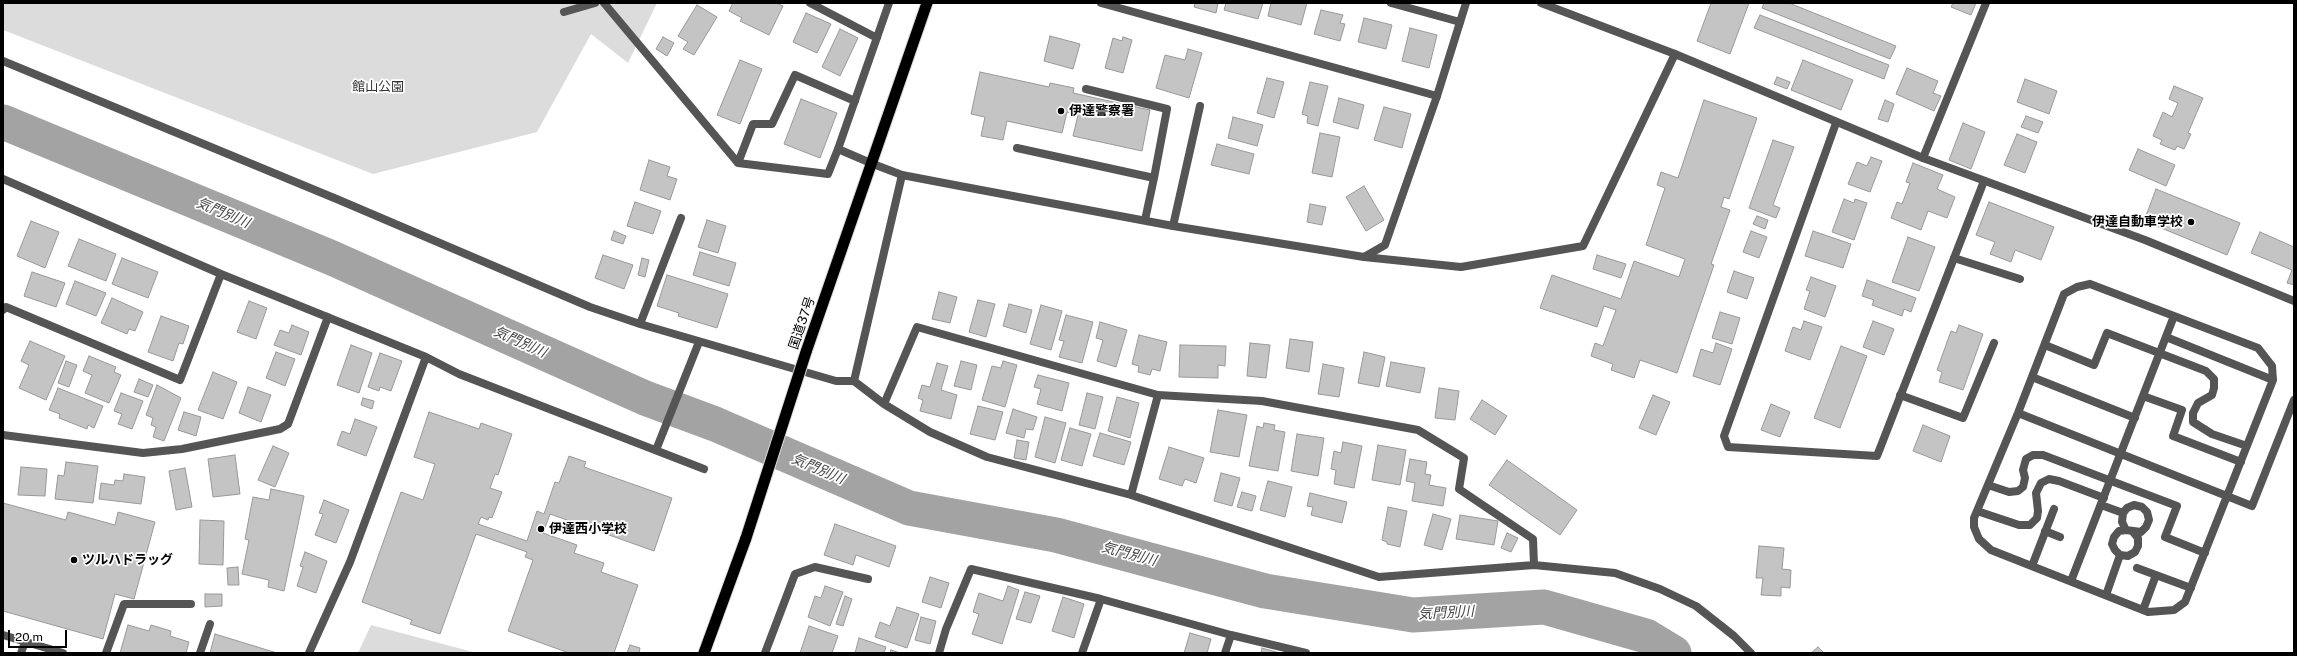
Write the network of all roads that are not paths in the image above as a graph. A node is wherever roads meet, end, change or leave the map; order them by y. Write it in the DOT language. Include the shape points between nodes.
graph roads {
  1 [pos="595,3"];
  2 [pos="604,3"];
  3 [pos="810,3"];
  4 [pos="889,3"];
  5 [pos="927,3"];
  6 [pos="1101,3"];
  7 [pos="1391,3"];
  8 [pos="1466,3"];
  9 [pos="1541,3"];
  10 [pos="1986,3"];
  11 [pos="564,12"];
  12 [pos="1460,22"];
  13 [pos="877,38"];
  14 [pos="1674,54"];
  15 [pos="3,61"];
  16 [pos="1086,88"];
  17 [pos="1437,96"];
  18 [pos="855,101"];
  19 [pos="1200,106"];
  20 [pos="1836,123"];
  21 [pos="1017,148"];
  22 [pos="838,149"];
  23 [pos="1923,158"];
  24 [pos="738,163"];
  25 [pos="873,164"];
  26 [pos="902,175"];
  27 [pos="1154,178"];
  28 [pos="3,180"];
  29 [pos="1984,181"];
  30 [pos="681,218"];
  31 [pos="1145,220"];
  32 [pos="1173,226"];
  33 [pos="1364,257"];
  34 [pos="1954,258"];
  35 [pos="220,274"];
  36 [pos="2020,279"];
  37 [pos="2294,302"];
  38 [pos="3,310"];
  39 [pos="2174,316"];
  40 [pos="328,317"];
  41 [pos="640,324"];
  42 [pos="2166,337"];
  43 [pos="699,342"];
  44 [pos="1994,343"];
  45 [pos="2045,345"];
  46 [pos="2160,354"];
  47 [pos="426,358"];
  48 [pos="2032,377"];
  49 [pos="2273,380"];
  50 [pos="854,381"];
  51 [pos="1158,395"];
  52 [pos="1900,395"];
  53 [pos="2143,396"];
  54 [pos="2294,400"];
  55 [pos="884,404"];
  56 [pos="2018,413"];
  57 [pos="2135,418"];
  58 [pos="3,435"];
  59 [pos="2247,446"];
  60 [pos="656,450"];
  61 [pos="2121,453"];
  62 [pos="2241,462"];
  63 [pos="704,468"];
  64 [pos="2110,482"];
  65 [pos="1988,485"];
  66 [pos="1131,495"];
  67 [pos="2228,496"];
  68 [pos="2102,502"];
  69 [pos="2054,509"];
  70 [pos="1977,511"];
  71 [pos="2123,513"];
  72 [pos="2045,531"];
  73 [pos="2130,531"];
  74 [pos="2060,537"];
  75 [pos="2205,552"];
  76 [pos="2120,555"];
  77 [pos="1534,565"];
  78 [pos="2032,566"];
  79 [pos="2137,568"];
  80 [pos="2156,575"];
  81 [pos="868,579"];
  82 [pos="2072,581"];
  83 [pos="2191,588"];
  84 [pos="2106,595"];
  85 [pos="1101,599"];
  86 [pos="191,604"];
  87 [pos="2143,610"];
  88 [pos="210,624"];
  89 [pos="3,635"];
  90 [pos="1231,635"];
  91 [pos="25,642"];
  92 [pos="21,653"];
  93 [pos="63,653"];
  94 [pos="106,653"];
  95 [pos="200,653"];
  96 [pos="309,653"];
  97 [pos="704,653"];
  98 [pos="765,653"];
  99 [pos="939,653"];
  100 [pos="1082,653"];
  101 [pos="1225,653"];
  102 [pos="1306,653"];
  103 [pos="1751,653"];
  1 -- 11 [label="street"];
  2 -- 24 [label="street"];
  3 -- 13 [label="street"];
  4 -- 13 [label="street"];
  5 -- 25 [label="highway, 国道37号"];
  6 -- 17 [label="street"];
  7 -- 12 [label="street"];
  8 -- 12 [label="street"];
  9 -- 14 [label="street"];
  10 -- 23 [label="street"];
  12 -- 17 [label="street"];
  13 -- 18 [label="street"];
  14 -- 20 [label="street"];
  14 -- 33 [label="street" via="1583,246 1461,267"];
  15 -- 41 [label="street" via="590,307"];
  16 -- 27 [label="street" via="1167,109"];
  17 -- 33 [label="street" via="1385,244"];
  18 -- 22 [label="street"];
  18 -- 24 [label="street" via="795,75 772,124 753,124"];
  19 -- 32 [label="street"];
  20 -- 23 [label="street"];
  20 -- 52 [label="street" via="1724,436 1728,447 1877,456"];
  21 -- 27 [label="street"];
  22 -- 24 [label="street" via="828,174"];
  22 -- 25 [label="street"];
  23 -- 29 [label="street"];
  25 -- 26 [label="street"];
  25 -- 97 [label="highway, 国道37号, bridge" via="806,352 746,538"];
  26 -- 31 [label="street"];
  26 -- 50 [label="street"];
  27 -- 31 [label="street"];
  28 -- 35 [label="street"];
  29 -- 34 [label="street"];
  29 -- 37 [label="street" via="2145,240"];
  30 -- 41 [label="street"];
  31 -- 32 [label="street"];
  32 -- 33 [label="street"];
  34 -- 36 [label="street"];
  34 -- 52 [label="street"];
  35 -- 38 [label="street" via="180,380 6,307"];
  35 -- 40 [label="street"];
  39 -- 42 [label="street"];
  39 -- 45 [label="street" via="2090,284 2064,294"];
  39 -- 49 [label="street" via="2258,348 2272,366"];
  40 -- 47 [label="street"];
  40 -- 58 [label="street" via="288,424 280,430 182,449 143,453"];
  41 -- 43 [label="street"];
  42 -- 46 [label="street"];
  42 -- 49 [label="street"];
  43 -- 50 [label="street" via="836,381"];
  43 -- 60 [label="street"];
  44 -- 52 [label="street" via="1963,418"];
  45 -- 46 [label="street" via="2094,365 2107,333"];
  45 -- 48 [label="street"];
  46 -- 53 [label="street"];
  46 -- 59 [label="street" via="2206,372 2214,379 2212,395 2198,403 2193,413 2193,422 2212,434"];
  47 -- 60 [label="street" via="459,374"];
  47 -- 96 [label="street" via="350,562"];
  48 -- 56 [label="street"];
  48 -- 57 [label="street"];
  49 -- 59 [label="street"];
  50 -- 55 [label="street"];
  51 -- 55 [label="street" via="917,327"];
  51 -- 66 [label="street"];
  51 -- 77 [label="street" via="1262,401 1418,430 1464,458 1459,489 1533,539"];
  53 -- 57 [label="street"];
  53 -- 62 [label="street" via="2182,410 2172,436"];
  54 -- 67 [label="street" via="2252,506"];
  55 -- 66 [label="street" via="930,432 987,457"];
  56 -- 61 [label="street"];
  56 -- 65 [label="street"];
  57 -- 61 [label="street"];
  59 -- 62 [label="street"];
  60 -- 63 [label="street"];
  61 -- 64 [label="street"];
  61 -- 67 [label="street"];
  62 -- 67 [label="street"];
  64 -- 65 [label="street" via="2043,455 2033,455 2026,459 2023,470 2026,478 2023,487 2018,491 2009,492"];
  64 -- 68 [label="street"];
  64 -- 75 [label="street" via="2177,506 2165,537"];
  65 -- 70 [label="street"];
  66 -- 77 [label="street" via="1378,577"];
  67 -- 75 [label="street"];
  68 -- 70 [label="street" via="2059,481 2048,479 2041,483 2036,493 2038,511 2030,525 2020,525"];
  68 -- 71 [label="street"];
  68 -- 82 [label="street"];
  69 -- 72 [label="street"];
  70 -- 78 [label="street" via="1974,527 1979,539 1991,550"];
  71 -- 73 [label="street" via="2122,522"];
  71 -- 73 [label="street" via="2134,505 2142,507 2147,512 2149,520 2146,527 2141,532"];
  72 -- 74 [label="street"];
  72 -- 78 [label="street"];
  73 -- 76 [label="street" via="2119,532 2114,537 2112,544"];
  73 -- 76 [label="street" via="2138,538 2138,546 2128,556"];
  75 -- 83 [label="street"];
  76 -- 84 [label="street"];
  77 -- 103 [label="street" via="1615,573 1660,589 1696,606"];
  78 -- 82 [label="street"];
  79 -- 80 [label="street"];
  80 -- 83 [label="street"];
  80 -- 87 [label="street"];
  81 -- 98 [label="street" via="815,567 795,574"];
  82 -- 84 [label="street"];
  83 -- 87 [label="street" via="2185,602 2174,610 2159,613"];
  84 -- 87 [label="street"];
  85 -- 90 [label="street"];
  85 -- 99 [label="street" via="971,569 946,629"];
  85 -- 100 [label="street"];
  86 -- 94 [label="street" via="124,604"];
  88 -- 95 [label="street"];
  89 -- 91 [label="street"];
  90 -- 101 [label="street"];
  90 -- 102 [label="street"];
  91 -- 92 [label="street"];
  91 -- 93 [label="street"];
}
